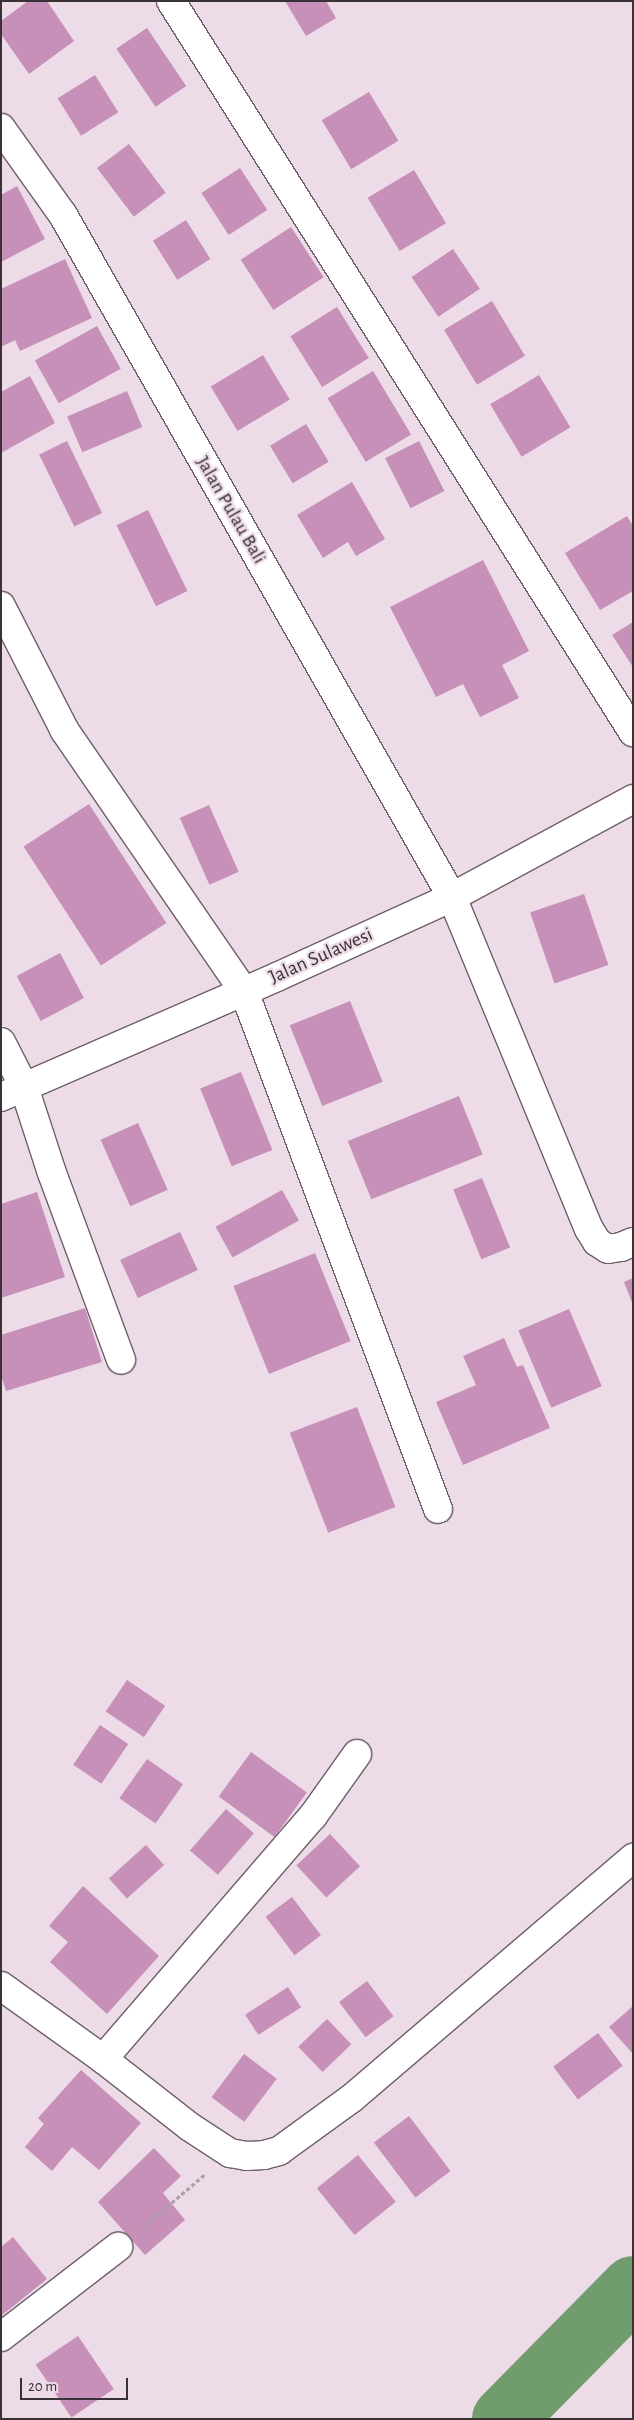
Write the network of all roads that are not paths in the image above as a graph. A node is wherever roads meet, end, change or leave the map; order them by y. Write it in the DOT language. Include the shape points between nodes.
graph roads {
  1 [pos="171,1"];
  2 [pos="1,128"];
  3 [pos="1,606"];
  4 [pos="633,732"];
  5 [pos="633,799"];
  6 [pos="452,897"];
  7 [pos="244,991"];
  8 [pos="1,1042"];
  9 [pos="13,1092"];
  10 [pos="633,1242"];
  11 [pos="121,1360"];
  12 [pos="438,1509"];
  13 [pos="358,1754"];
  14 [pos="633,1858"];
  15 [pos="1,1986"];
  16 [pos="103,2059"];
  17 [pos="118,2247"];
  18 [pos="1,2337"];
  1 -- 4 [label="street"];
  2 -- 6 [label="street, Jalan Pulau Bali" via="63,215"];
  3 -- 7 [label="street" via="65,731"];
  5 -- 6 [label="street, Jalan Sulawesi"];
  6 -- 7 [label="street, Jalan Sulawesi"];
  6 -- 10 [label="street, Jalan Pulau Bali" via="589,1229 597,1242 608,1249"];
  7 -- 9 [label="street, Jalan Sulawesi"];
  7 -- 12 [label="street"];
  8 -- 9 [label="street"];
  9 -- 11 [label="street" via="52,1173"];
  13 -- 16 [label="street" via="313,1816"];
  14 -- 16 [label="street" via="352,2098 279,2150 255,2156 230,2153 190,2127"];
  15 -- 16 [label="street"];
  17 -- 18 [label="street"];
}
